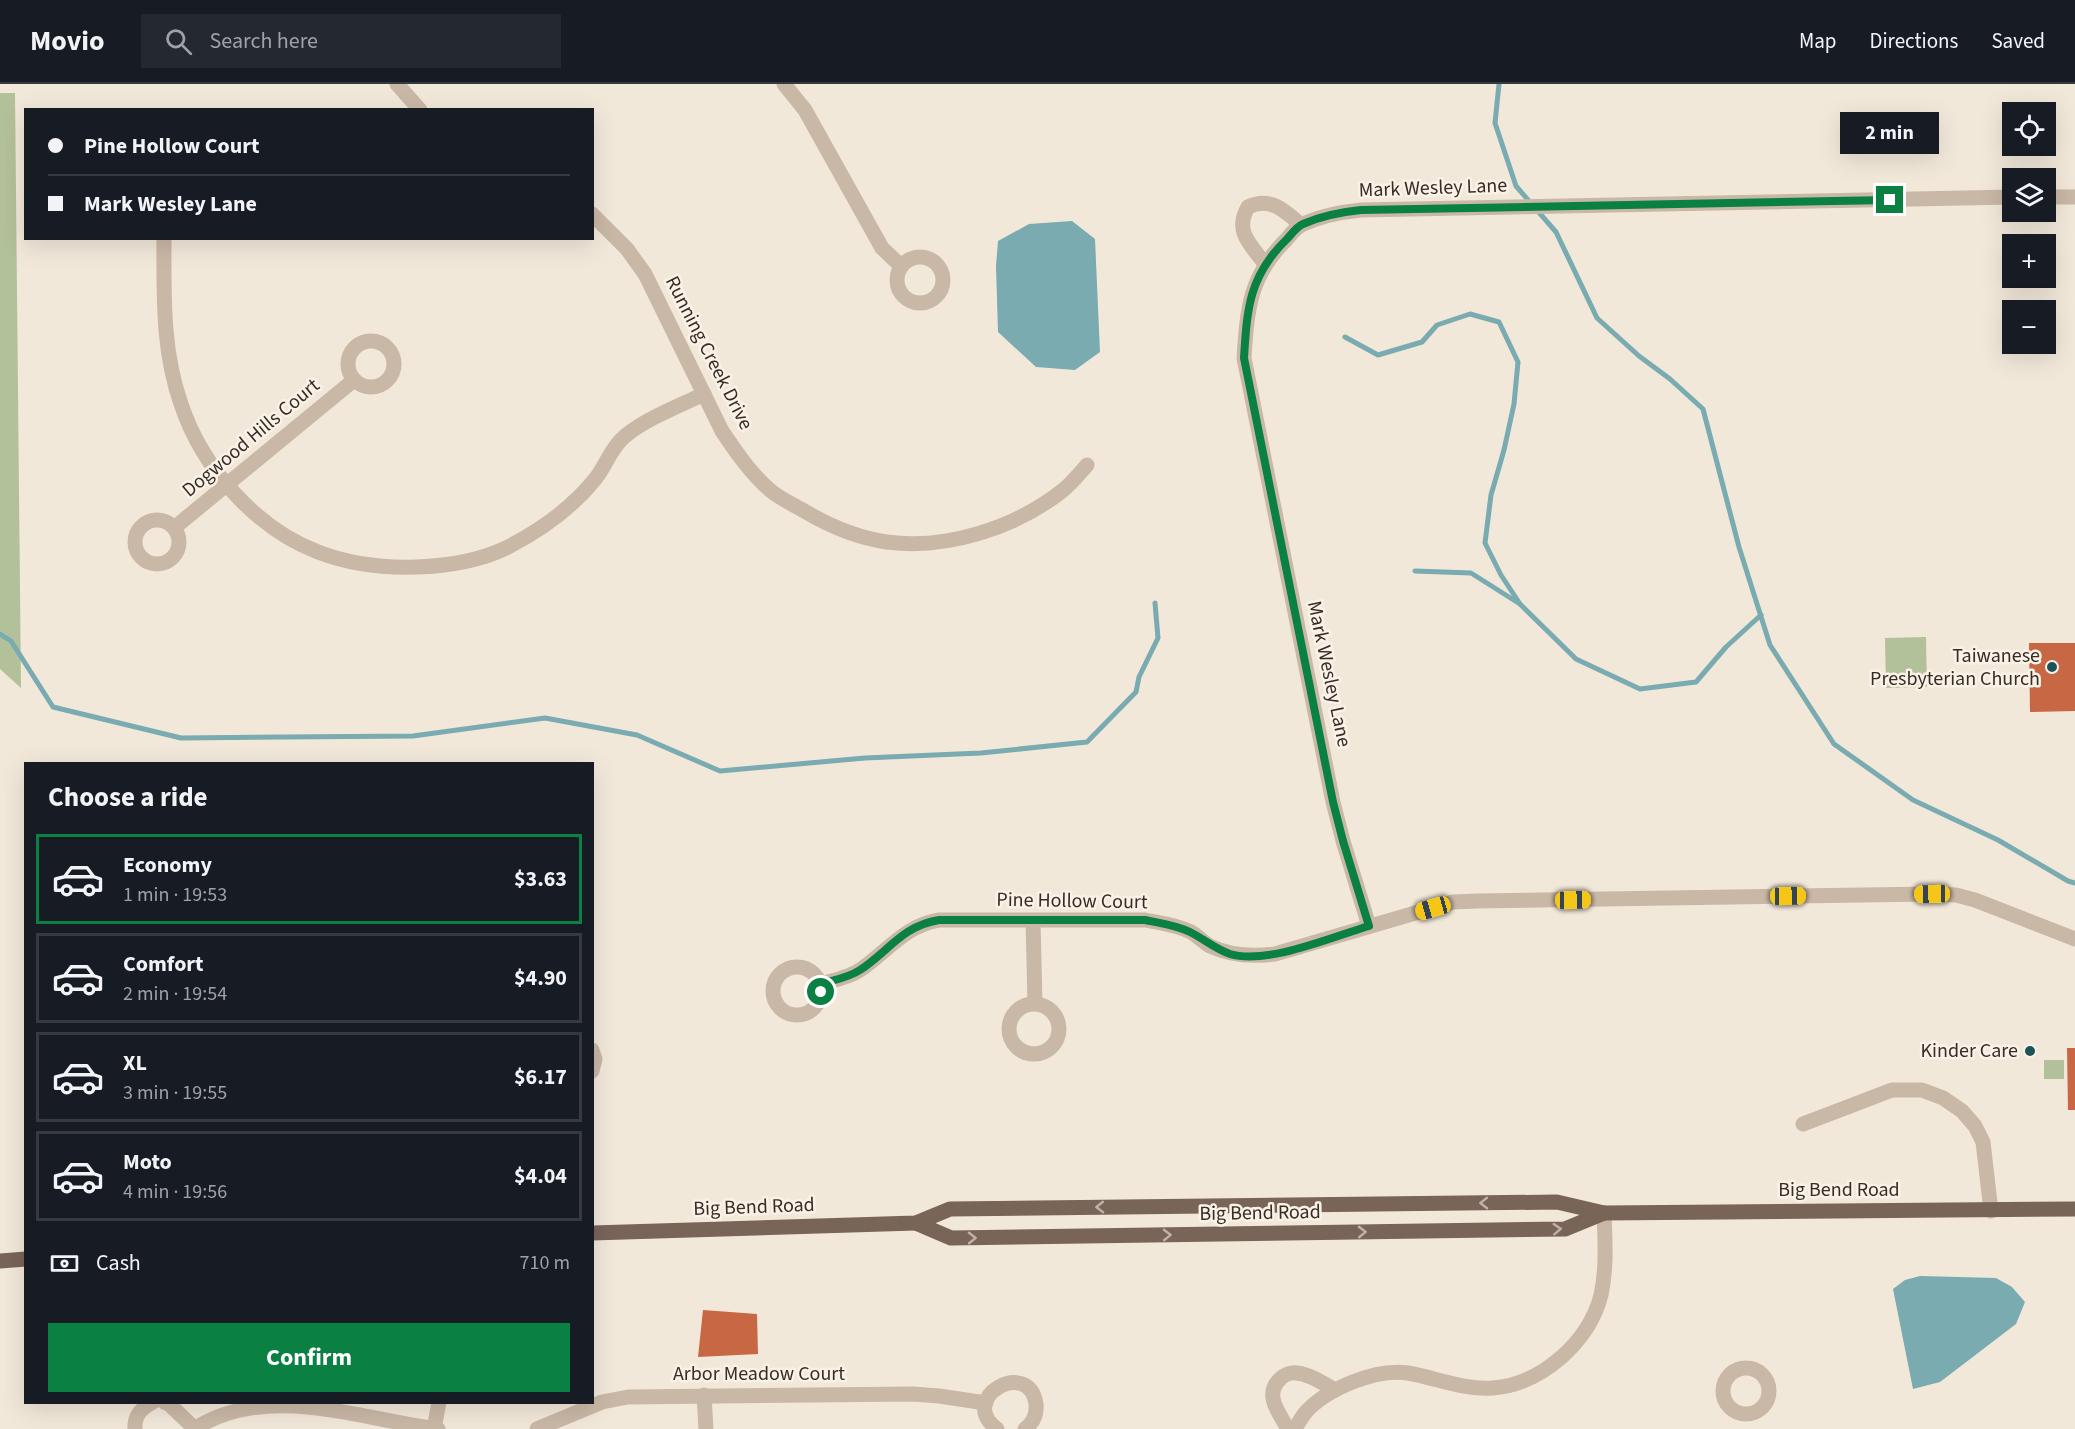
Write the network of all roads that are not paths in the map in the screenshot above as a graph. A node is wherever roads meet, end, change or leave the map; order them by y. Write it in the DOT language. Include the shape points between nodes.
graph roads {
  1 [pos="398,84"];
  2 [pos="784,84"];
  3 [pos="418,108"];
  4 [pos="2002,197"];
  5 [pos="2056,197"];
  6 [pos="2075,197"];
  7 [pos="594,216"];
  8 [pos="1300,225"];
  9 [pos="164,240"];
  10 [pos="1265,264"];
  11 [pos="901,266"];
  12 [pos="354,380"];
  13 [pos="704,394"];
  14 [pos="1087,465"];
  15 [pos="227,485"];
  16 [pos="174,528"];
  17 [pos="1033,921"];
  18 [pos="1369,926"];
  19 [pos="2075,939"];
  20 [pos="820,984"];
  21 [pos="1035,1003"];
  22 [pos="1803,1124"];
  23 [pos="2075,1209"];
  24 [pos="1991,1211"];
  25 [pos="1604,1213"];
  26 [pos="916,1223"];
  27 [pos="594,1233"];
  28 [pos="24,1258"];
  29 [pos="0,1261"];
  30 [pos="1335,1390"];
  31 [pos="704,1395"];
  32 [pos="150,1404"];
  33 [pos="169,1404"];
  34 [pos="439,1404"];
  35 [pos="986,1404"];
  36 [pos="135,1429"];
  37 [pos="194,1429"];
  38 [pos="435,1429"];
  39 [pos="537,1429"];
  40 [pos="706,1429"];
  41 [pos="997,1429"];
  42 [pos="1025,1429"];
  43 [pos="1288,1429"];
  44 [pos="1295,1429"];
  1 -- 3 [label="street"];
  2 -- 11 [label="street" via="805,110 882,248"];
  4 -- 8 [label="street, Mark Wesley Lane" via="1361,210"];
  5 -- 6 [label="street"];
  7 -- 13 [label="street, Running Creek Drive" via="645,274"];
  8 -- 10 [label="street, Mark Wesley Lane"];
  8 -- 10 [label="street" via="1273,204 1255,203 1248,207 1243,215 1243,234"];
  9 -- 15 [label="street" via="167,352 174,382 201,451"];
  10 -- 18 [label="street, Mark Wesley Lane" via="1257,277 1248,315 1244,358 1333,802"];
  12 -- 15 [label="street, Dogwood Hills Court"];
  13 -- 14 [label="street, Running Creek Drive" via="736,452 773,492 837,528 887,542 924,543 982,533 1025,515 1063,491"];
  13 -- 15 [label="street" via="624,437 582,493 534,532 505,549 441,566 373,566 317,552 261,519"];
  15 -- 16 [label="street, Dogwood Hills Court"];
  17 -- 18 [label="street, Pine Hollow Court" via="1145,920 1172,925 1232,954 1253,957"];
  17 -- 20 [label="street, Pine Hollow Court" via="922,923 847,977"];
  17 -- 21 [label="street"];
  18 -- 19 [label="street, Pine Hollow Court" via="1453,902 1932,894 1975,900"];
  22 -- 24 [label="street" via="1892,1090 1922,1090 1943,1098 1968,1118 1983,1142"];
  23 -- 24 [label="main road, Big Bend Road"];
  24 -- 25 [label="main road, Big Bend Road"];
  25 -- 26 [label="main road, Big Bend Road, one-way" via="1557,1202 950,1209"];
  26 -- 25 [label="main road, Big Bend Road, one-way" via="951,1238 1565,1229"];
  25 -- 30 [label="street" via="1606,1253 1600,1297 1578,1339 1543,1370 1522,1382 1493,1388 1465,1387 1404,1373 1375,1374"];
  26 -- 27 [label="main road, Big Bend Road"];
  28 -- 29 [label="main road"];
  30 -- 43 [label="street" via="1298,1372 1278,1380 1273,1403"];
  30 -- 44 [label="street" via="1305,1413"];
  31 -- 35 [label="street, Arbor Meadow Court" via="914,1394"];
  31 -- 39 [label="street, Arbor Meadow Court" via="638,1396 602,1402"];
  31 -- 40 [label="street"];
  32 -- 36 [label="street" via="136,1416"];
  33 -- 37 [label="street"];
  34 -- 38 [label="street"];
  35 -- 41 [label="street" via="989,1421"];
  35 -- 42 [label="street" via="989,1395 1002,1384 1024,1386 1031,1392 1036,1408 1033,1421"];
  37 -- 38 [label="street" via="238,1410 285,1405"];
}
